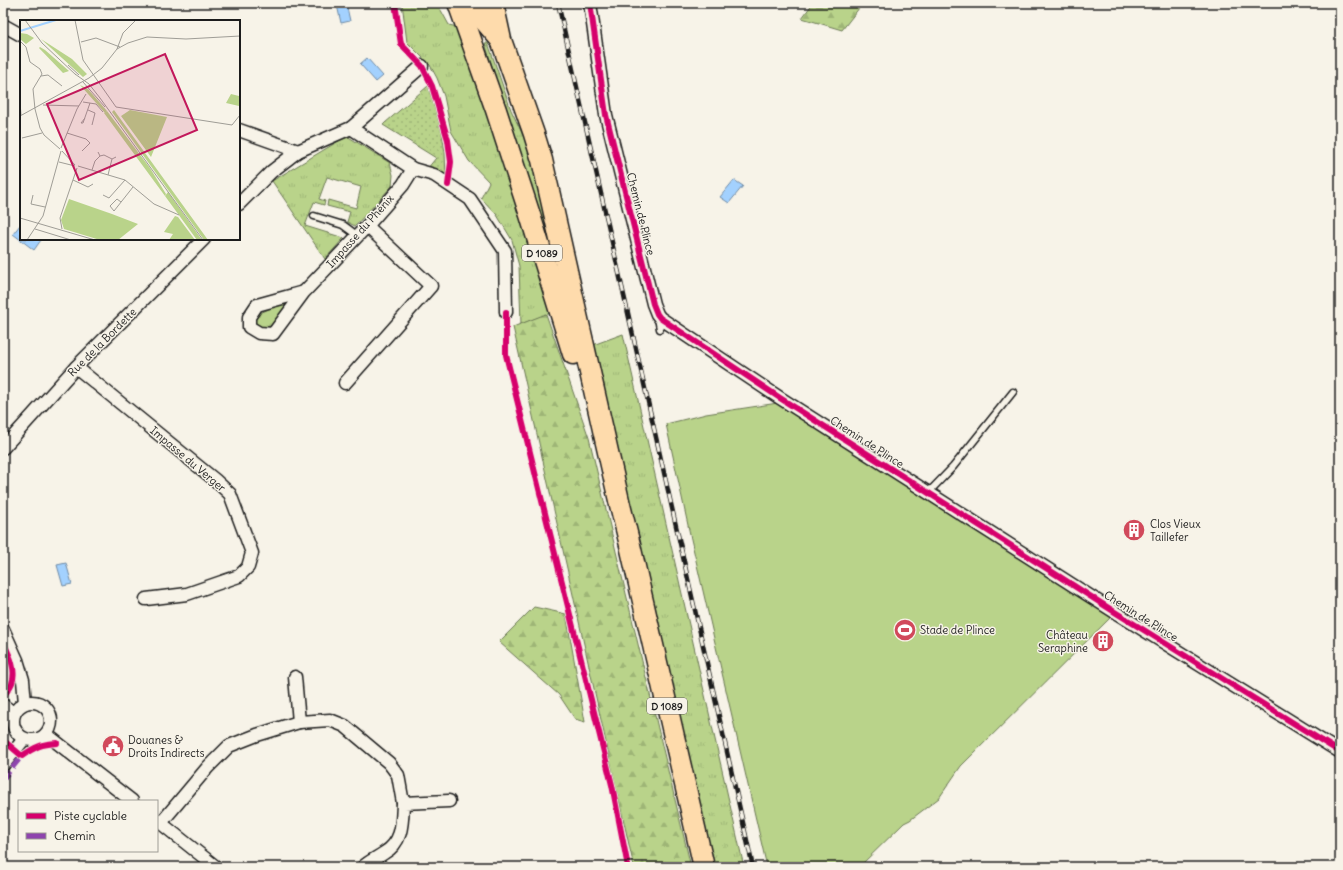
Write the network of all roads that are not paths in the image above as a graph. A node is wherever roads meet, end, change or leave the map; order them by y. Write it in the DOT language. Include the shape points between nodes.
graph roads {
  1 [pos="458,3"];
  2 [pos="476,3"];
  3 [pos="493,3"];
  4 [pos="590,3"];
  5 [pos="3,25"];
  6 [pos="20,34"];
  7 [pos="501,40"];
  8 [pos="422,66"];
  9 [pos="351,128"];
  10 [pos="240,130"];
  11 [pos="298,151"];
  12 [pos="413,169"];
  13 [pos="240,203"];
  14 [pos="314,216"];
  15 [pos="367,226"];
  16 [pos="358,236"];
  17 [pos="203,240"];
  18 [pos="304,292"];
  19 [pos="506,312"];
  20 [pos="657,314"];
  21 [pos="660,329"];
  22 [pos="76,367"];
  23 [pos="345,383"];
  24 [pos="1013,392"];
  25 [pos="3,448"];
  26 [pos="928,493"];
  27 [pos="620,505"];
  28 [pos="146,599"];
  29 [pos="3,629"];
  30 [pos="295,677"];
  31 [pos="25,703"];
  32 [pos="3,705"];
  33 [pos="14,714"];
  34 [pos="299,722"];
  35 [pos="46,734"];
  36 [pos="24,738"];
  37 [pos="1340,752"];
  38 [pos="3,765"];
  39 [pos="131,800"];
  40 [pos="449,801"];
  41 [pos="403,803"];
  42 [pos="159,822"];
  43 [pos="216,867"];
  44 [pos="363,867"];
  45 [pos="704,867"];
  1 -- 27 [label="main road, D 1089" via="528,207"];
  2 -- 7 [label="main road, D 1089" via="481,17"];
  3 -- 7 [label="main road, D 1089"];
  4 -- 20 [label="street, Chemin de Plince" via="606,115"];
  5 -- 6 [label="street"];
  7 -- 27 [label="main road, D 1089" via="542,160"];
  8 -- 9 [label="street"];
  9 -- 11 [label="street"];
  9 -- 12 [label="street"];
  10 -- 11 [label="street"];
  11 -- 13 [label="street" via="271,172"];
  12 -- 15 [label="street, Impasse du Phénix" via="403,185"];
  12 -- 19 [label="street" via="434,175 470,199 505,251"];
  14 -- 16 [label="lane" via="343,225"];
  15 -- 16 [label="street, Impasse du Phénix"];
  15 -- 23 [label="street" via="431,286"];
  16 -- 18 [label="street, Impasse du Phénix"];
  17 -- 22 [label="street, Rue de la Bordette"];
  18 -- 18 [label="street, Impasse du Phénix" via="273,334 259,333 249,327 249,317 257,305"];
  20 -- 21 [label="lane"];
  20 -- 26 [label="street, Chemin de Plince" via="723,363"];
  22 -- 25 [label="street, Rue de la Bordette"];
  22 -- 28 [label="street, Impasse du Verger" via="230,494 252,553 248,567 239,576 187,594"];
  24 -- 26 [label="lane" via="953,467"];
  26 -- 37 [label="street, Chemin de Plince"];
  27 -- 45 [label="main road, D 1089"];
  29 -- 31 [label="street" via="23,680"];
  30 -- 34 [label="street"];
  31 -- 33 [label="street"];
  31 -- 35 [label="street" via="38,703 48,710 51,722"];
  32 -- 33 [label="street"];
  33 -- 36 [label="street" via="14,727"];
  34 -- 41 [label="street" via="330,720 344,726 389,763 398,775"];
  34 -- 42 [label="street" via="229,746"];
  35 -- 36 [label="street" via="32,740"];
  35 -- 39 [label="street"];
  36 -- 38 [label="street"];
  40 -- 41 [label="street"];
  41 -- 44 [label="street" via="399,838 386,852"];
  42 -- 43 [label="street"];
}
